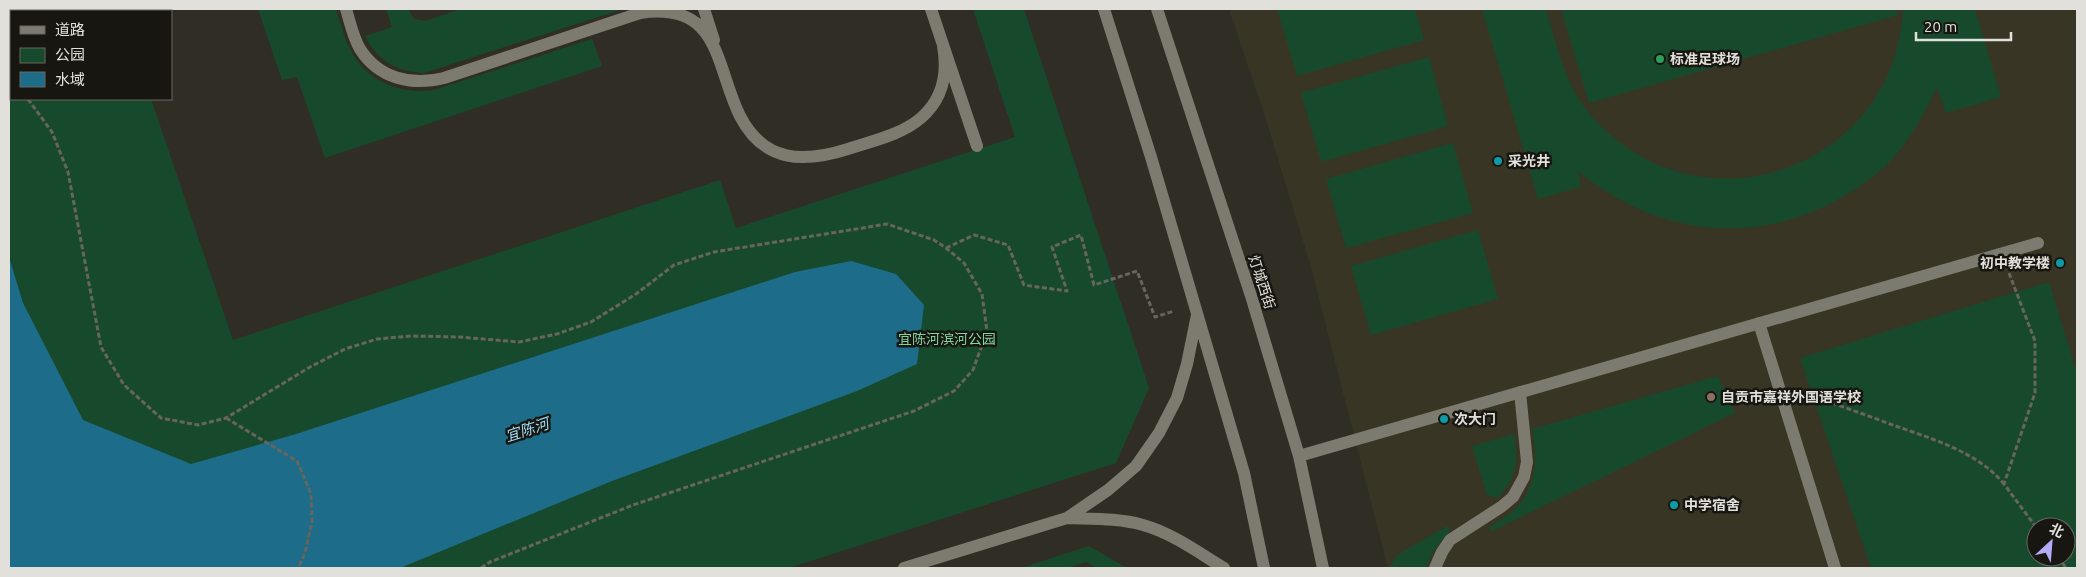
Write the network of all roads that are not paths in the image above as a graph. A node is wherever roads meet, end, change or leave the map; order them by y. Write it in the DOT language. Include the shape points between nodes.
graph roads {
  1 [pos="346,9"];
  2 [pos="704,9"];
  3 [pos="931,9"];
  4 [pos="1104,9"];
  5 [pos="1158,9"];
  6 [pos="644,11"];
  7 [pos="943,46"];
  8 [pos="720,56"];
  9 [pos="977,146"];
  10 [pos="2038,243"];
  11 [pos="1196,308"];
  12 [pos="1759,323"];
  13 [pos="1520,392"];
  14 [pos="1299,456"];
  15 [pos="1067,518"];
  16 [pos="904,568"];
  17 [pos="1224,568"];
  18 [pos="1264,568"];
  19 [pos="1323,568"];
  20 [pos="1435,568"];
  21 [pos="1835,568"];
  1 -- 6 [label="street" via="360,49 369,60 390,76 418,82 444,78"];
  2 -- 8 [label="street"];
  3 -- 7 [label="street"];
  4 -- 11 [label="street"];
  5 -- 14 [label="street, 灯城西街"];
  6 -- 8 [label="street" via="665,12 690,20 710,38"];
  7 -- 8 [label="street" via="946,67 941,90 932,106 917,121 890,135 829,155 808,158 778,153 753,136 740,115"];
  7 -- 9 [label="street"];
  10 -- 12 [label="street"];
  11 -- 15 [label="street" via="1187,364 1177,398 1159,433 1136,466"];
  11 -- 18 [label="street" via="1244,473"];
  12 -- 13 [label="street"];
  12 -- 21 [label="street"];
  13 -- 14 [label="street"];
  13 -- 20 [label="street" via="1527,462 1524,477 1513,497 1450,540"];
  14 -- 19 [label="street, 灯城西街"];
  15 -- 16 [label="street"];
  15 -- 17 [label="street" via="1143,525"];
}
